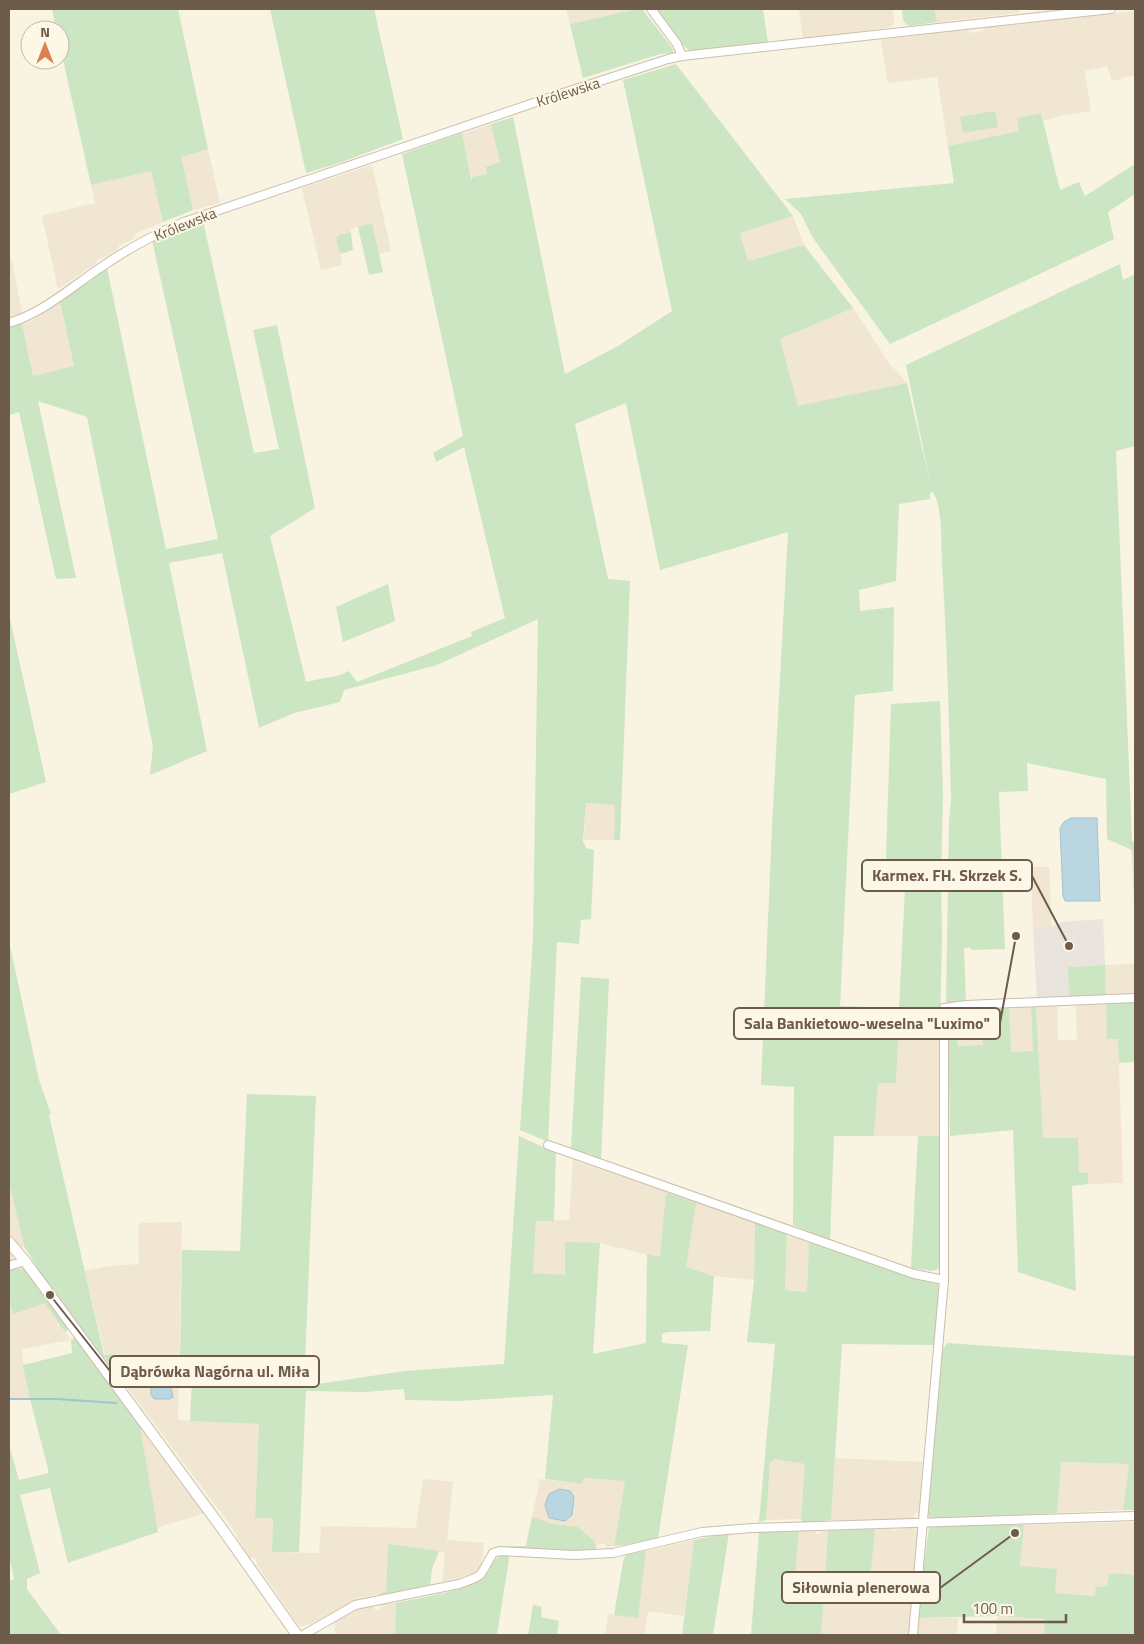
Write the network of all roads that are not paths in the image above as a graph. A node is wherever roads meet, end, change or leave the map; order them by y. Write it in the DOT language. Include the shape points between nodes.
graph roads {
  1 [pos="651,9"];
  2 [pos="1111,9"];
  3 [pos="682,56"];
  4 [pos="9,323"];
  5 [pos="1135,998"];
  6 [pos="548,1145"];
  7 [pos="9,1242"];
  8 [pos="25,1261"];
  9 [pos="9,1266"];
  10 [pos="944,1280"];
  11 [pos="1135,1516"];
  12 [pos="923,1523"];
  13 [pos="297,1635"];
  14 [pos="304,1635"];
  15 [pos="913,1635"];
  1 -- 3 [label="street"];
  2 -- 3 [label="street, Królewska"];
  3 -- 4 [label="street, Królewska" via="562,93 184,222 132,247 60,297"];
  5 -- 10 [label="street" via="944,1008"];
  6 -- 10 [label="street" via="914,1274"];
  7 -- 8 [label="street"];
  8 -- 9 [label="street"];
  8 -- 13 [label="street" via="224,1530"];
  10 -- 12 [label="street"];
  11 -- 12 [label="street"];
  12 -- 14 [label="street" via="702,1532 613,1553 574,1555 500,1551 493,1553 483,1573 475,1578 451,1586 355,1605"];
  12 -- 15 [label="street"];
}
